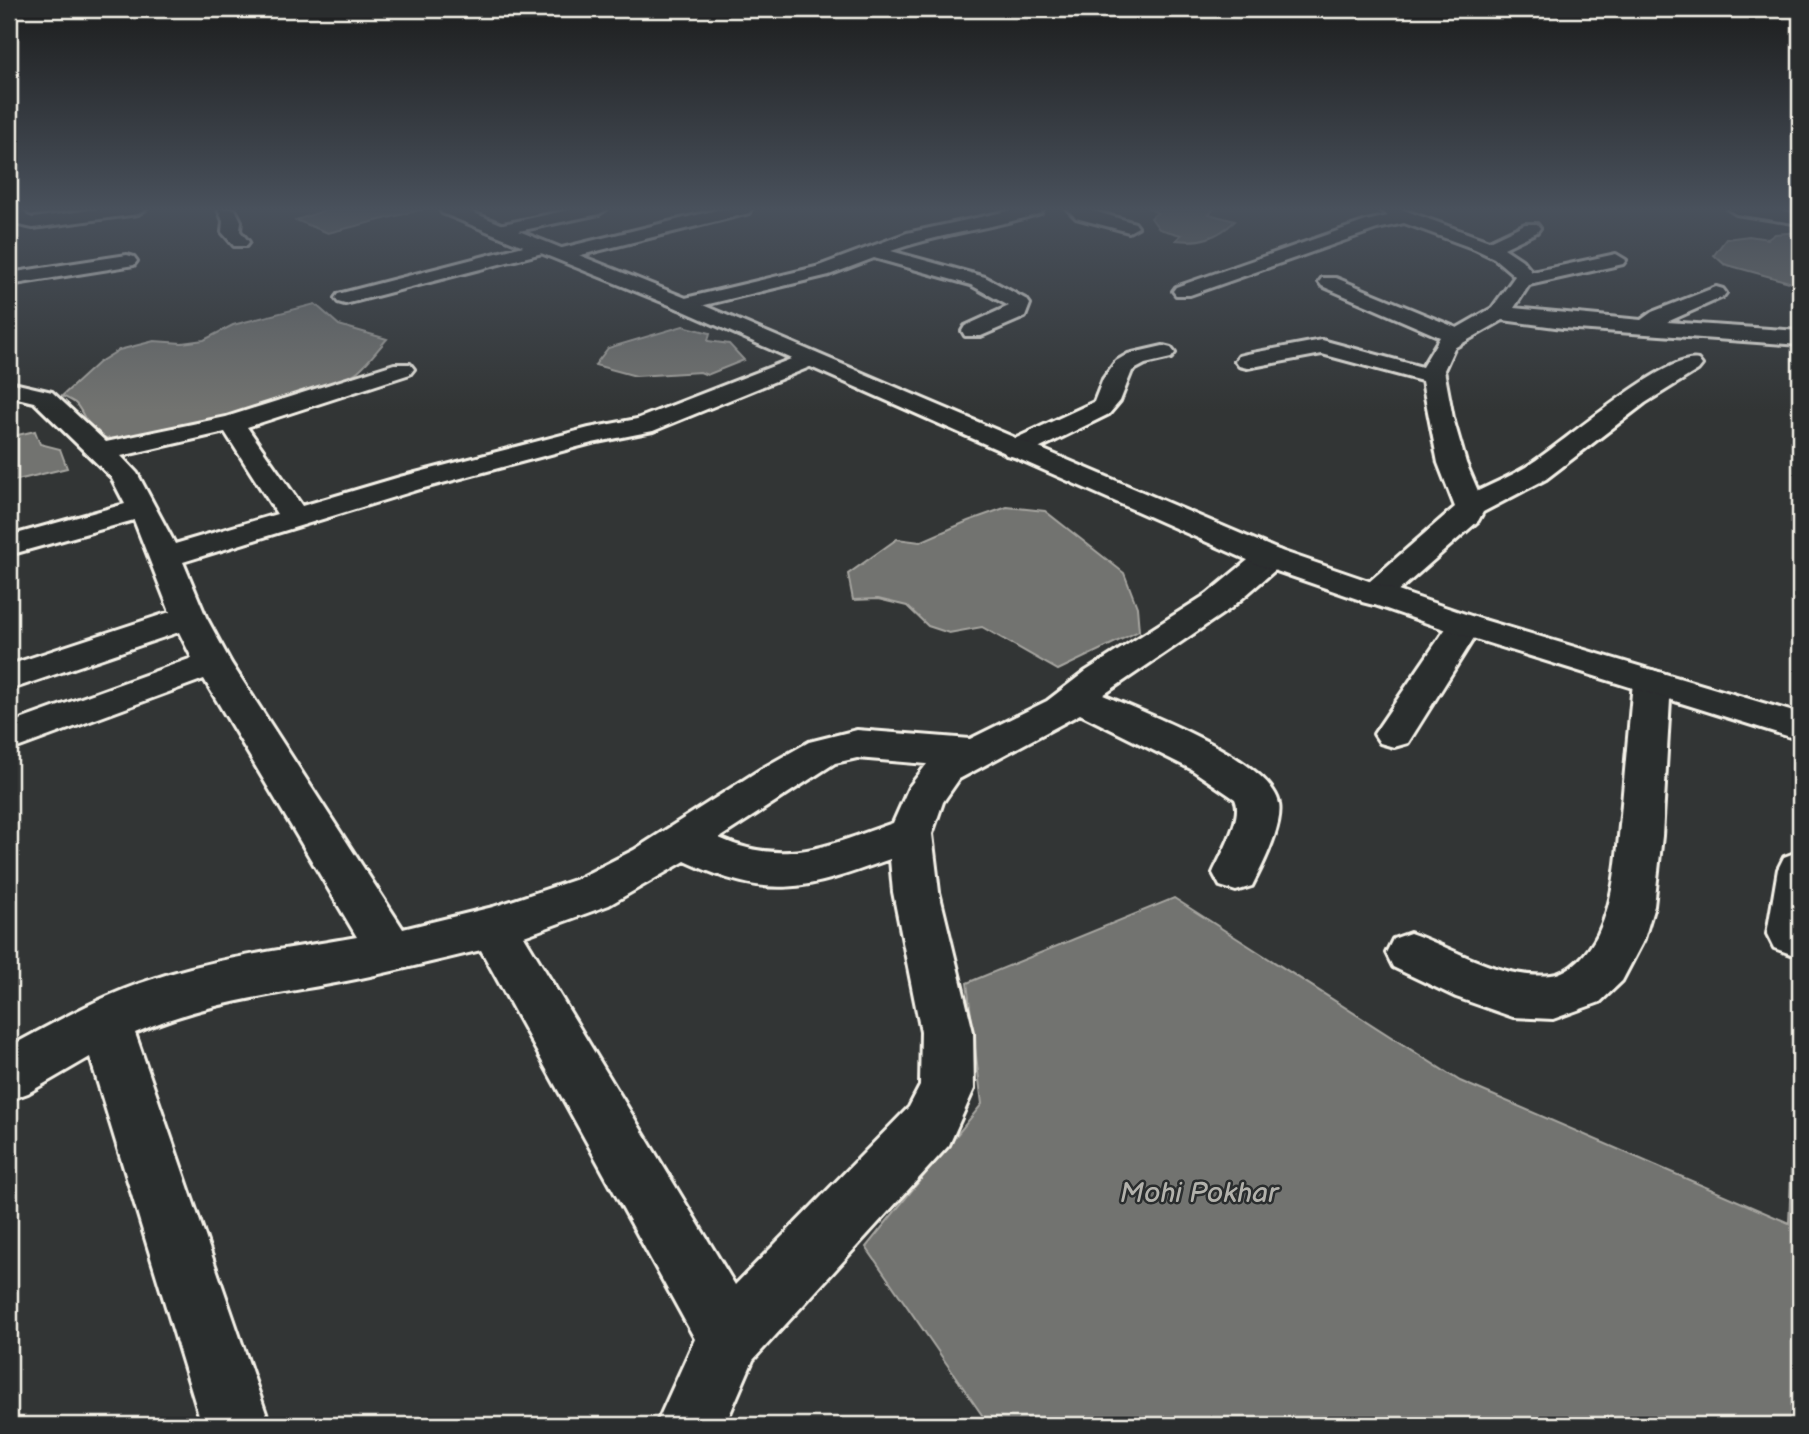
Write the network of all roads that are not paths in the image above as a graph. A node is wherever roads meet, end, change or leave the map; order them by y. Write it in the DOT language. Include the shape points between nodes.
graph roads {
  1 [pos="29,276"];
  2 [pos="440,276"];
  3 [pos="615,276"];
  4 [pos="801,276"];
  5 [pos="959,276"];
  6 [pos="1227,276"];
  7 [pos="1523,276"];
  8 [pos="1543,276"];
  9 [pos="9,279"];
  10 [pos="1524,280"];
  11 [pos="1329,282"];
  12 [pos="1184,291"];
  13 [pos="1716,293"];
  14 [pos="345,298"];
  15 [pos="684,304"];
  16 [pos="1500,313"];
  17 [pos="1647,326"];
  18 [pos="973,331"];
  19 [pos="1458,337"];
  20 [pos="1800,338"];
  21 [pos="1163,353"];
  22 [pos="809,359"];
  23 [pos="1247,361"];
  24 [pos="1690,365"];
  25 [pos="402,369"];
  26 [pos="1433,377"];
  27 [pos="9,389"];
  28 [pos="232,423"];
  29 [pos="1016,449"];
  30 [pos="100,452"];
  31 [pos="1470,507"];
  32 [pos="141,509"];
  33 [pos="295,519"];
  34 [pos="9,546"];
  35 [pos="163,558"];
  36 [pos="1270,558"];
  37 [pos="1374,595"];
  38 [pos="189,617"];
  39 [pos="1465,625"];
  40 [pos="213,663"];
  41 [pos="9,678"];
  42 [pos="1652,682"];
  43 [pos="1076,697"];
  44 [pos="1800,727"];
  45 [pos="1394,734"];
  46 [pos="9,738"];
  47 [pos="977,754"];
  48 [pos="910,834"];
  49 [pos="683,841"];
  50 [pos="1800,869"];
  51 [pos="1236,873"];
  52 [pos="493,928"];
  53 [pos="1791,933"];
  54 [pos="391,952"];
  55 [pos="1410,953"];
  56 [pos="105,1022"];
  57 [pos="9,1075"];
  58 [pos="730,1336"];
  59 [pos="236,1425"];
  60 [pos="690,1425"];
  1 -- 9 [label="street"];
  2 -- 14 [label="street"];
  3 -- 15 [label="street"];
  4 -- 15 [label="street"];
  5 -- 18 [label="street" via="998,289 1021,306"];
  6 -- 12 [label="street"];
  7 -- 10 [label="street"];
  8 -- 10 [label="street"];
  10 -- 16 [label="street"];
  11 -- 19 [label="street"];
  13 -- 17 [label="street"];
  15 -- 22 [label="street"];
  16 -- 17 [label="street"];
  16 -- 19 [label="street"];
  17 -- 20 [label="street"];
  19 -- 26 [label="street" via="1438,354"];
  21 -- 29 [label="street" via="1123,365 1100,409"];
  22 -- 29 [label="street"];
  22 -- 33 [label="street" via="644,425 410,483"];
  23 -- 26 [label="street" via="1321,347"];
  24 -- 31 [label="street" via="1636,398 1536,472"];
  25 -- 28 [label="street"];
  26 -- 31 [label="street" via="1449,452"];
  27 -- 30 [label="street" via="43,397"];
  28 -- 30 [label="street"];
  28 -- 33 [label="street"];
  29 -- 36 [label="street"];
  30 -- 32 [label="street" via="122,473"];
  31 -- 37 [label="street"];
  32 -- 34 [label="street"];
  32 -- 35 [label="street"];
  33 -- 35 [label="street"];
  35 -- 38 [label="street"];
  36 -- 37 [label="street"];
  36 -- 43 [label="street" via="1219,601"];
  37 -- 39 [label="street"];
  38 -- 40 [label="street"];
  38 -- 41 [label="street"];
  39 -- 42 [label="street"];
  39 -- 45 [label="street"];
  40 -- 46 [label="street"];
  40 -- 54 [label="street"];
  42 -- 44 [label="street"];
  42 -- 55 [label="street" via="1638,879 1619,946 1607,964 1589,983 1569,994 1516,996 1483,987"];
  43 -- 47 [label="street" via="1061,710"];
  43 -- 51 [label="street" via="1225,767 1251,789 1258,801 1257,816"];
  47 -- 48 [label="street" via="945,769 924,798"];
  47 -- 49 [label="street" via="857,744 823,752"];
  48 -- 49 [label="street" via="799,869 774,871 731,862"];
  48 -- 58 [label="street" via="916,892 947,1032 947,1089 929,1126"];
  49 -- 52 [label="street" via="593,892"];
  50 -- 53 [label="street"];
  52 -- 54 [label="street"];
  52 -- 58 [label="street"];
  54 -- 56 [label="street" via="228,981 155,1000"];
  56 -- 57 [label="street"];
  56 -- 59 [label="street"];
  58 -- 60 [label="street"];
}
